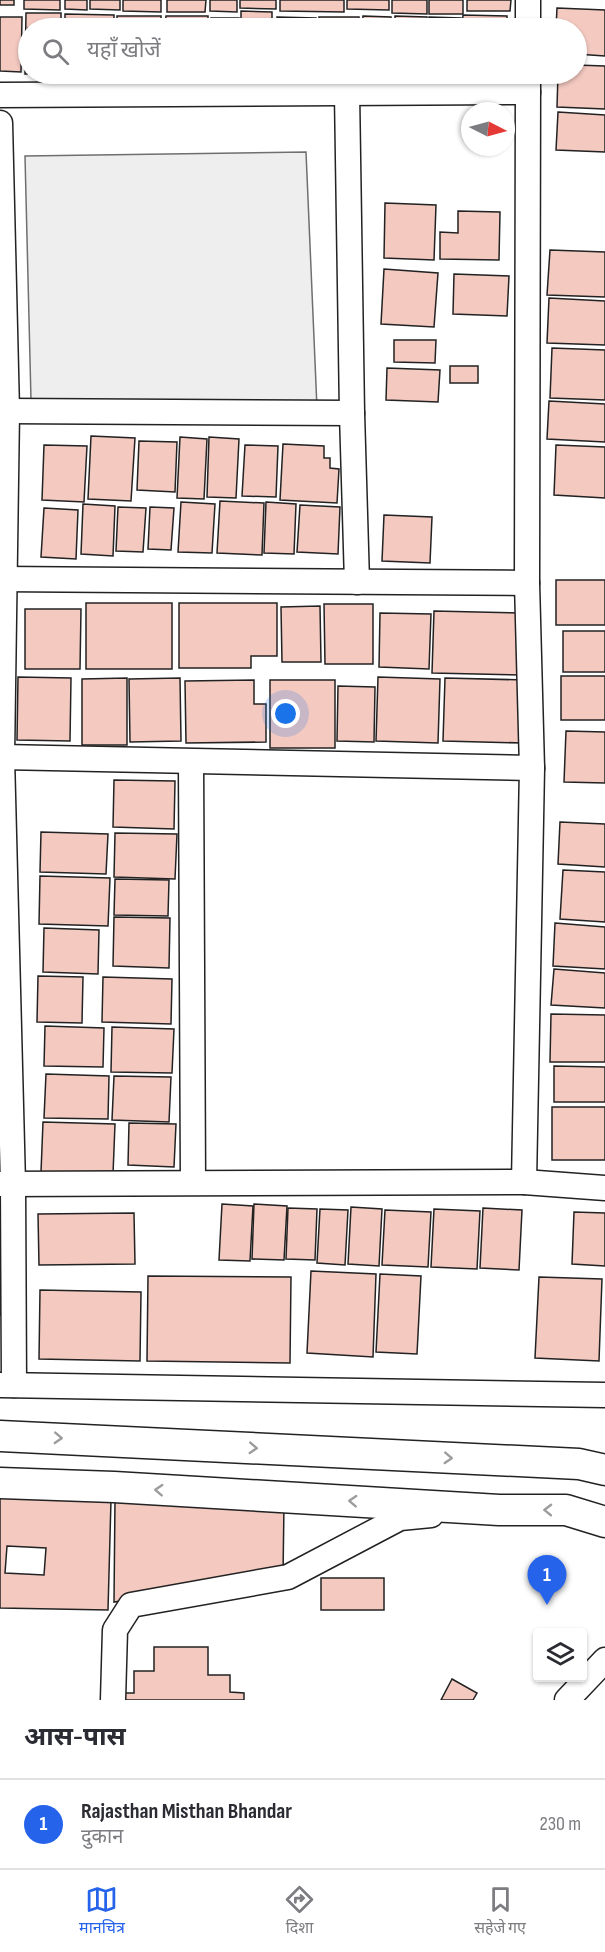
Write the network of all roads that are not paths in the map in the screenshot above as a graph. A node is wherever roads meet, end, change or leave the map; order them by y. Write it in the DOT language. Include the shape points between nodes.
graph roads {
  1 [pos="528,0"];
  2 [pos="528,18"];
  3 [pos="510,84"];
  4 [pos="528,84"];
  5 [pos="347,93"];
  6 [pos="0,95"];
  7 [pos="0,123"];
  8 [pos="7,411"];
  9 [pos="352,413"];
  10 [pos="2,579"];
  11 [pos="357,582"];
  12 [pos="527,583"];
  13 [pos="2,757"];
  14 [pos="191,762"];
  15 [pos="532,768"];
  16 [pos="193,1182"];
  17 [pos="524,1182"];
  18 [pos="7,1184"];
  19 [pos="605,1188"];
  20 [pos="7,1385"];
  21 [pos="605,1395"];
  22 [pos="0,1436"];
  23 [pos="605,1470"];
  24 [pos="0,1483"];
  25 [pos="499,1510"];
  26 [pos="605,1521"];
  27 [pos="605,1660"];
  28 [pos="113,1700"];
  29 [pos="567,1700"];
  1 -- 2 [label="street"];
  3 -- 5 [label="street"];
  4 -- 12 [label="street"];
  5 -- 6 [label="street"];
  5 -- 9 [label="street"];
  7 -- 8 [label="street"];
  8 -- 9 [label="street"];
  8 -- 10 [label="street"];
  9 -- 11 [label="street"];
  10 -- 11 [label="street"];
  10 -- 13 [label="street"];
  11 -- 12 [label="street"];
  12 -- 15 [label="street"];
  13 -- 14 [label="street"];
  13 -- 18 [label="street"];
  14 -- 15 [label="street"];
  14 -- 16 [label="street"];
  15 -- 17 [label="street"];
  16 -- 17 [label="street"];
  16 -- 18 [label="street"];
  17 -- 19 [label="street"];
  18 -- 20 [label="street"];
  20 -- 21 [label="street"];
  22 -- 23 [label="street, one-way" via="579,1464"];
  25 -- 24 [label="street, one-way"];
  26 -- 25 [label="street, one-way" via="566,1510"];
  25 -- 28 [label="street" via="400,1518 288,1577 130,1605 115,1630"];
  27 -- 29 [label="street"];
}
